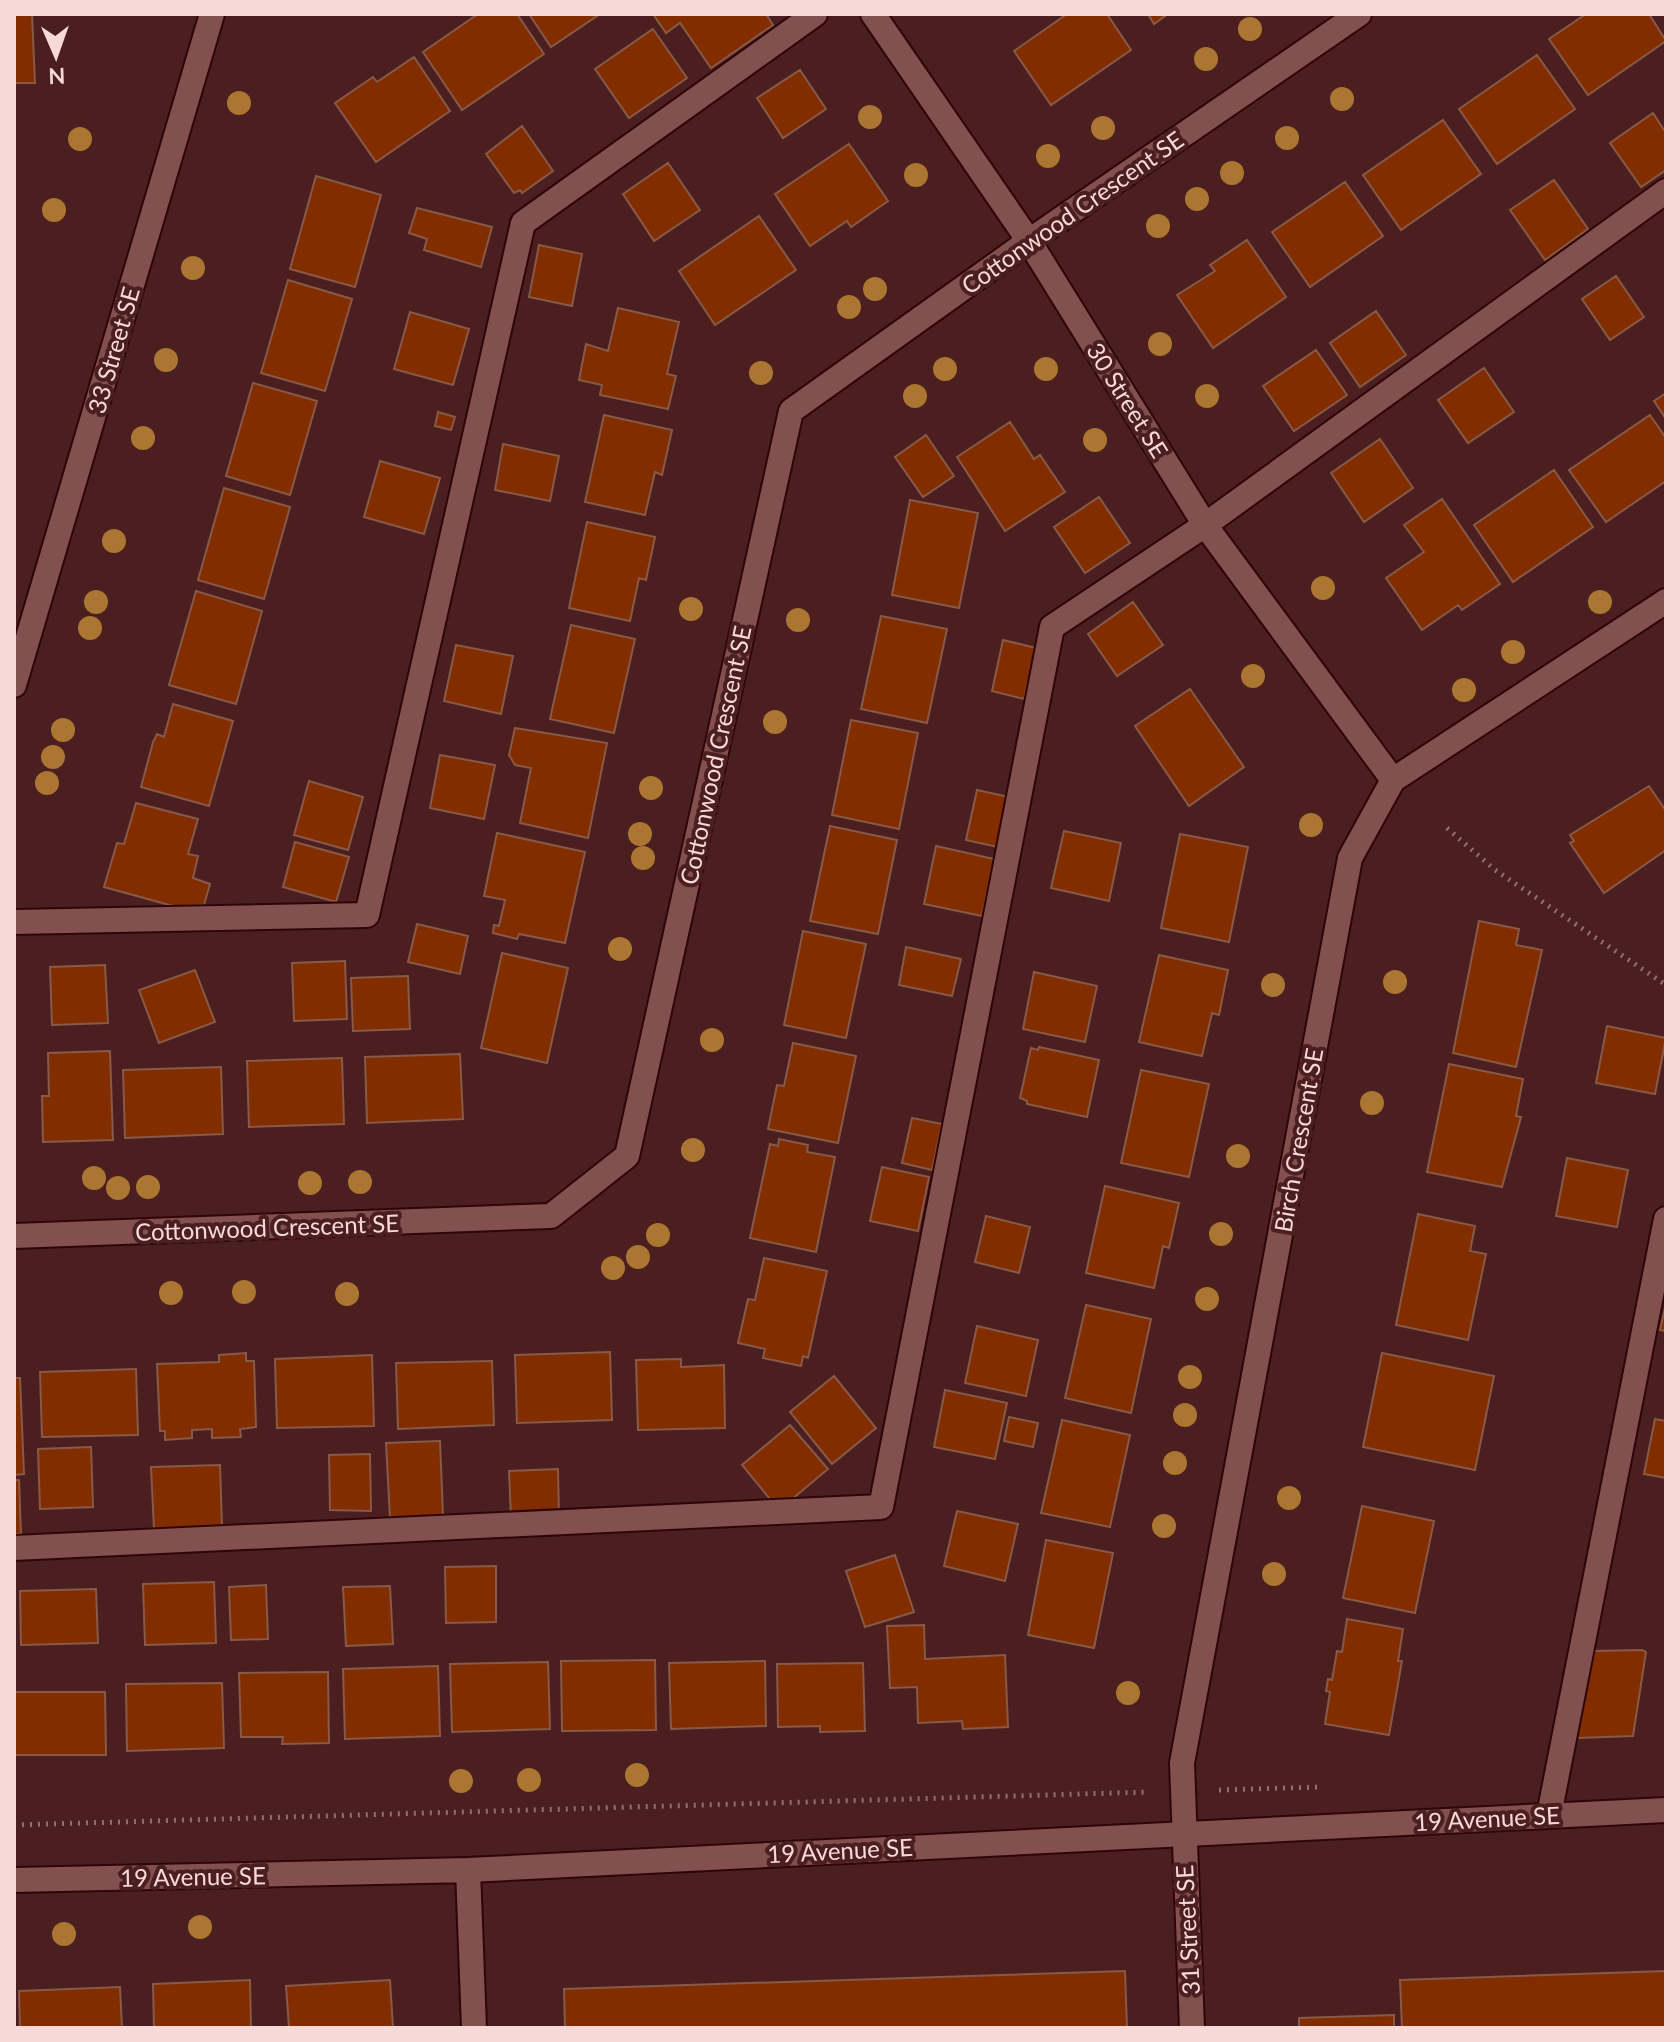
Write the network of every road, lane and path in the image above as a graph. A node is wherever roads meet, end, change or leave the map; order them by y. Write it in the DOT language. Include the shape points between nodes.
graph roads {
  1 [pos="212,14"];
  2 [pos="815,14"];
  3 [pos="873,14"];
  4 [pos="1359,14"];
  5 [pos="1666,191"];
  6 [pos="1029,241"];
  7 [pos="1205,525"];
  8 [pos="1666,601"];
  9 [pos="14,685"];
  10 [pos="1393,780"];
  11 [pos="1447,828"];
  12 [pos="14,922"];
  13 [pos="1666,985"];
  14 [pos="1666,1219"];
  15 [pos="14,1236"];
  16 [pos="14,1548"];
  17 [pos="1337,1786"];
  18 [pos="1182,1791"];
  19 [pos="1666,1810"];
  20 [pos="1549,1815"];
  21 [pos="14,1825"];
  22 [pos="1183,1832"];
  23 [pos="468,1870"];
  24 [pos="14,1880"];
  25 [pos="474,2028"];
  26 [pos="1192,2028"];
  1 -- 9 [label="street, 33 Street SE"];
  2 -- 12 [label="street" via="523,223 367,915"];
  3 -- 6 [label="street, 30 Street SE"];
  4 -- 6 [label="street, Cottonwood Crescent SE"];
  5 -- 7 [label="street"];
  6 -- 7 [label="street, 30 Street SE"];
  6 -- 15 [label="street, Cottonwood Crescent SE" via="791,411 627,1156 551,1216"];
  7 -- 10 [label="street, 30 Street SE"];
  7 -- 16 [label="street" via="1052,627 881,1507"];
  8 -- 10 [label="street, Birch Crescent SE"];
  10 -- 18 [label="street, Birch Crescent SE" via="1350,858 1185,1748"];
  11 -- 13 [label="path" via="1495,870"];
  14 -- 20 [label="street"];
  17 -- 18 [label="path"];
  18 -- 21 [label="path"];
  18 -- 22 [label="street, Birch Crescent SE"];
  19 -- 20 [label="street, 19 Avenue SE"];
  20 -- 22 [label="street, 19 Avenue SE"];
  22 -- 23 [label="street, 19 Avenue SE"];
  22 -- 26 [label="street, 31 Street SE"];
  23 -- 24 [label="street, 19 Avenue SE"];
  23 -- 25 [label="street"];
}
